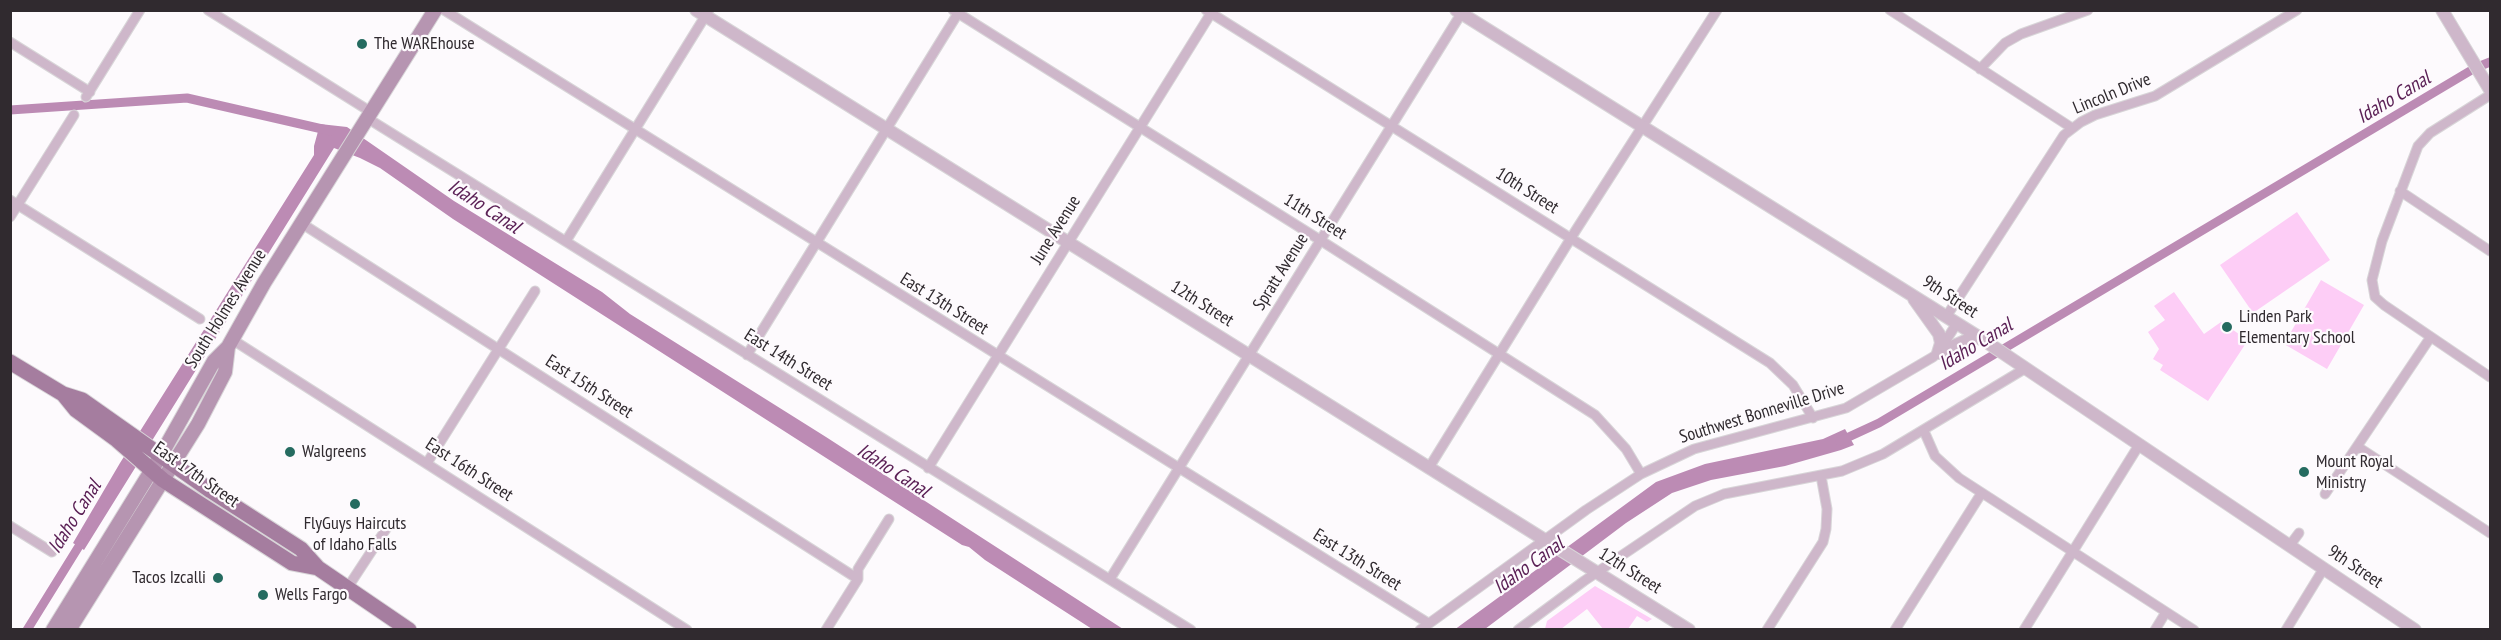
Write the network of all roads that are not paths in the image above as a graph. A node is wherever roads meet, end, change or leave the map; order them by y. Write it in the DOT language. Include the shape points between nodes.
graph roads {
  1 [pos="140,10"];
  2 [pos="208,10"];
  3 [pos="435,10"];
  4 [pos="444,10"];
  5 [pos="1717,10"];
  6 [pos="1890,10"];
  7 [pos="2088,10"];
  8 [pos="2297,10"];
  9 [pos="2442,10"];
  10 [pos="703,12"];
  11 [pos="957,12"];
  12 [pos="1210,12"];
  13 [pos="1459,12"];
  14 [pos="10,42"];
  15 [pos="1980,69"];
  16 [pos="2488,84"];
  17 [pos="2490,95"];
  18 [pos="75,115"];
  19 [pos="369,115"];
  20 [pos="1643,125"];
  21 [pos="1393,126"];
  22 [pos="1139,127"];
  23 [pos="2072,128"];
  24 [pos="635,129"];
  25 [pos="888,130"];
  26 [pos="2400,191"];
  27 [pos="14,202"];
  28 [pos="10,217"];
  29 [pos="301,223"];
  30 [pos="1571,238"];
  31 [pos="1320,240"];
  32 [pos="566,242"];
  33 [pos="1068,242"];
  34 [pos="816,243"];
  35 [pos="2490,251"];
  36 [pos="535,291"];
  37 [pos="1909,292"];
  38 [pos="200,319"];
  39 [pos="1952,320"];
  40 [pos="2430,338"];
  41 [pos="1982,339"];
  42 [pos="231,343"];
  43 [pos="498,349"];
  44 [pos="1938,353"];
  45 [pos="747,355"];
  46 [pos="1249,355"];
  47 [pos="1499,355"];
  48 [pos="996,356"];
  49 [pos="10,362"];
  50 [pos="2026,368"];
  51 [pos="2490,377"];
  52 [pos="1813,418"];
  53 [pos="1924,431"];
  54 [pos="129,441"];
  55 [pos="2139,445"];
  56 [pos="2358,447"];
  57 [pos="167,460"];
  58 [pos="426,463"];
  59 [pos="1430,466"];
  60 [pos="928,468"];
  61 [pos="1179,468"];
  62 [pos="152,471"];
  63 [pos="1641,474"];
  64 [pos="1821,477"];
  65 [pos="1981,494"];
  66 [pos="2325,494"];
  67 [pos="890,519"];
  68 [pos="10,526"];
  69 [pos="388,526"];
  70 [pos="2299,533"];
  71 [pos="2490,533"];
  72 [pos="1546,539"];
  73 [pos="2290,545"];
  74 [pos="52,552"];
  75 [pos="2074,552"];
  76 [pos="318,568"];
  77 [pos="2324,568"];
  78 [pos="1598,572"];
  79 [pos="858,579"];
  80 [pos="1110,579"];
  81 [pos="348,587"];
  82 [pos="2166,612"];
  83 [pos="1424,626"];
  84 [pos="1525,628"];
  85 [pos="53,630"];
  86 [pos="69,630"];
  87 [pos="409,630"];
  88 [pos="687,630"];
  89 [pos="826,630"];
  90 [pos="1191,630"];
  91 [pos="1689,630"];
  92 [pos="1767,630"];
  93 [pos="1895,630"];
  94 [pos="2024,630"];
  95 [pos="2154,630"];
  96 [pos="2194,630"];
  97 [pos="2286,630"];
  98 [pos="2415,630"];
  1 -- 14 [label="street" via="88,94"];
  2 -- 19 [label="street, East 14th Street"];
  3 -- 19 [label="main road, South Holmes Avenue"];
  4 -- 24 [label="street, East 13th Street"];
  5 -- 20 [label="street"];
  6 -- 15 [label="street"];
  7 -- 15 [label="street" via="2021,34 2005,43"];
  8 -- 23 [label="street, Lincoln Drive" via="2155,96 2095,115"];
  9 -- 16 [label="street"];
  10 -- 24 [label="street"];
  10 -- 25 [label="street, 12th Street"];
  11 -- 22 [label="street, 11th Street"];
  11 -- 25 [label="street"];
  12 -- 21 [label="street, 10th Street"];
  12 -- 22 [label="street, June Avenue"];
  13 -- 20 [label="street, 9th Street"];
  13 -- 21 [label="street, Spratt Avenue"];
  15 -- 23 [label="street"];
  17 -- 26 [label="street" via="2423,139"];
  18 -- 27 [label="street"];
  19 -- 29 [label="main road, South Holmes Avenue"];
  19 -- 32 [label="street, East 14th Street"];
  20 -- 30 [label="street"];
  20 -- 37 [label="street, 9th Street"];
  21 -- 30 [label="street, 10th Street"];
  21 -- 31 [label="street, Spratt Avenue"];
  22 -- 31 [label="street, 11th Street"];
  22 -- 33 [label="street, June Avenue"];
  23 -- 39 [label="street, Lincoln Drive" via="2058,142"];
  24 -- 32 [label="street"];
  24 -- 34 [label="street, East 13th Street"];
  25 -- 33 [label="street, 12th Street"];
  25 -- 34 [label="street"];
  26 -- 35 [label="street"];
  26 -- 40 [label="street" via="2374,269 2372,290 2374,297"];
  27 -- 28 [label="street"];
  27 -- 38 [label="street"];
  29 -- 42 [label="main road, South Holmes Avenue"];
  29 -- 43 [label="street, East 15th Street"];
  30 -- 47 [label="street"];
  30 -- 52 [label="street, 10th Street" via="1770,363 1793,384"];
  31 -- 46 [label="street, Spratt Avenue"];
  31 -- 47 [label="street, 11th Street"];
  32 -- 45 [label="street, East 14th Street"];
  33 -- 46 [label="street, 12th Street"];
  33 -- 48 [label="street, June Avenue"];
  34 -- 45 [label="street"];
  34 -- 48 [label="street, East 13th Street"];
  36 -- 43 [label="street"];
  37 -- 39 [label="street, 9th Street"];
  37 -- 44 [label="street" via="1939,334"];
  39 -- 41 [label="street, 9th Street"];
  39 -- 44 [label="street, Southwest Bonneville Drive"];
  40 -- 51 [label="street"];
  40 -- 56 [label="street"];
  41 -- 44 [label="street" via="1974,337"];
  41 -- 50 [label="street, 9th Street"];
  42 -- 57 [label="main road, South Holmes Avenue" via="218,387"];
  42 -- 58 [label="street, East 16th Street"];
  43 -- 58 [label="street"];
  43 -- 79 [label="street, East 15th Street"];
  44 -- 52 [label="street, Southwest Bonneville Drive" via="1845,408"];
  45 -- 60 [label="street, East 14th Street"];
  46 -- 59 [label="street, 12th Street"];
  46 -- 61 [label="street, Spratt Avenue"];
  47 -- 59 [label="street"];
  47 -- 63 [label="street, 11th Street" via="1595,415 1626,449"];
  48 -- 60 [label="street, June Avenue"];
  48 -- 61 [label="street, East 13th Street"];
  49 -- 54 [label="main road, East 17th Street" via="63,394 76,410"];
  50 -- 53 [label="street"];
  50 -- 55 [label="street, 9th Street"];
  52 -- 63 [label="street, Southwest Bonneville Drive" via="1694,449"];
  53 -- 64 [label="street" via="1883,454"];
  53 -- 65 [label="street" via="1935,456"];
  54 -- 57 [label="main road, East 17th Street" via="148,445"];
  54 -- 62 [label="main road, East 17th Street"];
  55 -- 73 [label="street, 9th Street"];
  55 -- 75 [label="street"];
  56 -- 66 [label="street"];
  56 -- 71 [label="street"];
  57 -- 62 [label="main road"];
  57 -- 76 [label="main road, East 17th Street" via="301,549"];
  58 -- 88 [label="street, East 16th Street"];
  59 -- 72 [label="street, 12th Street"];
  60 -- 80 [label="street, East 14th Street"];
  61 -- 80 [label="street, Spratt Avenue"];
  61 -- 83 [label="street, East 13th Street"];
  62 -- 76 [label="main road, East 17th Street" via="292,563"];
  62 -- 85 [label="main road"];
  62 -- 86 [label="main road"];
  63 -- 72 [label="street, Southwest Bonneville Drive"];
  64 -- 78 [label="street" via="1771,484 1708,500 1668,522"];
  64 -- 92 [label="street" via="1827,509 1823,542"];
  65 -- 75 [label="street"];
  65 -- 93 [label="street"];
  67 -- 79 [label="street" via="858,569"];
  68 -- 74 [label="street"];
  69 -- 81 [label="street"];
  70 -- 73 [label="street"];
  72 -- 78 [label="street, 12th Street"];
  72 -- 83 [label="street, Southwest Bonneville Drive"];
  73 -- 77 [label="street, 9th Street"];
  75 -- 82 [label="street"];
  75 -- 94 [label="street"];
  76 -- 81 [label="main road, East 17th Street"];
  77 -- 97 [label="street"];
  77 -- 98 [label="street, 9th Street"];
  78 -- 84 [label="street"];
  78 -- 91 [label="street, 12th Street"];
  79 -- 89 [label="street"];
  80 -- 90 [label="street, East 14th Street"];
  81 -- 87 [label="main road, East 17th Street"];
  82 -- 95 [label="street"];
  82 -- 96 [label="street"];
}
